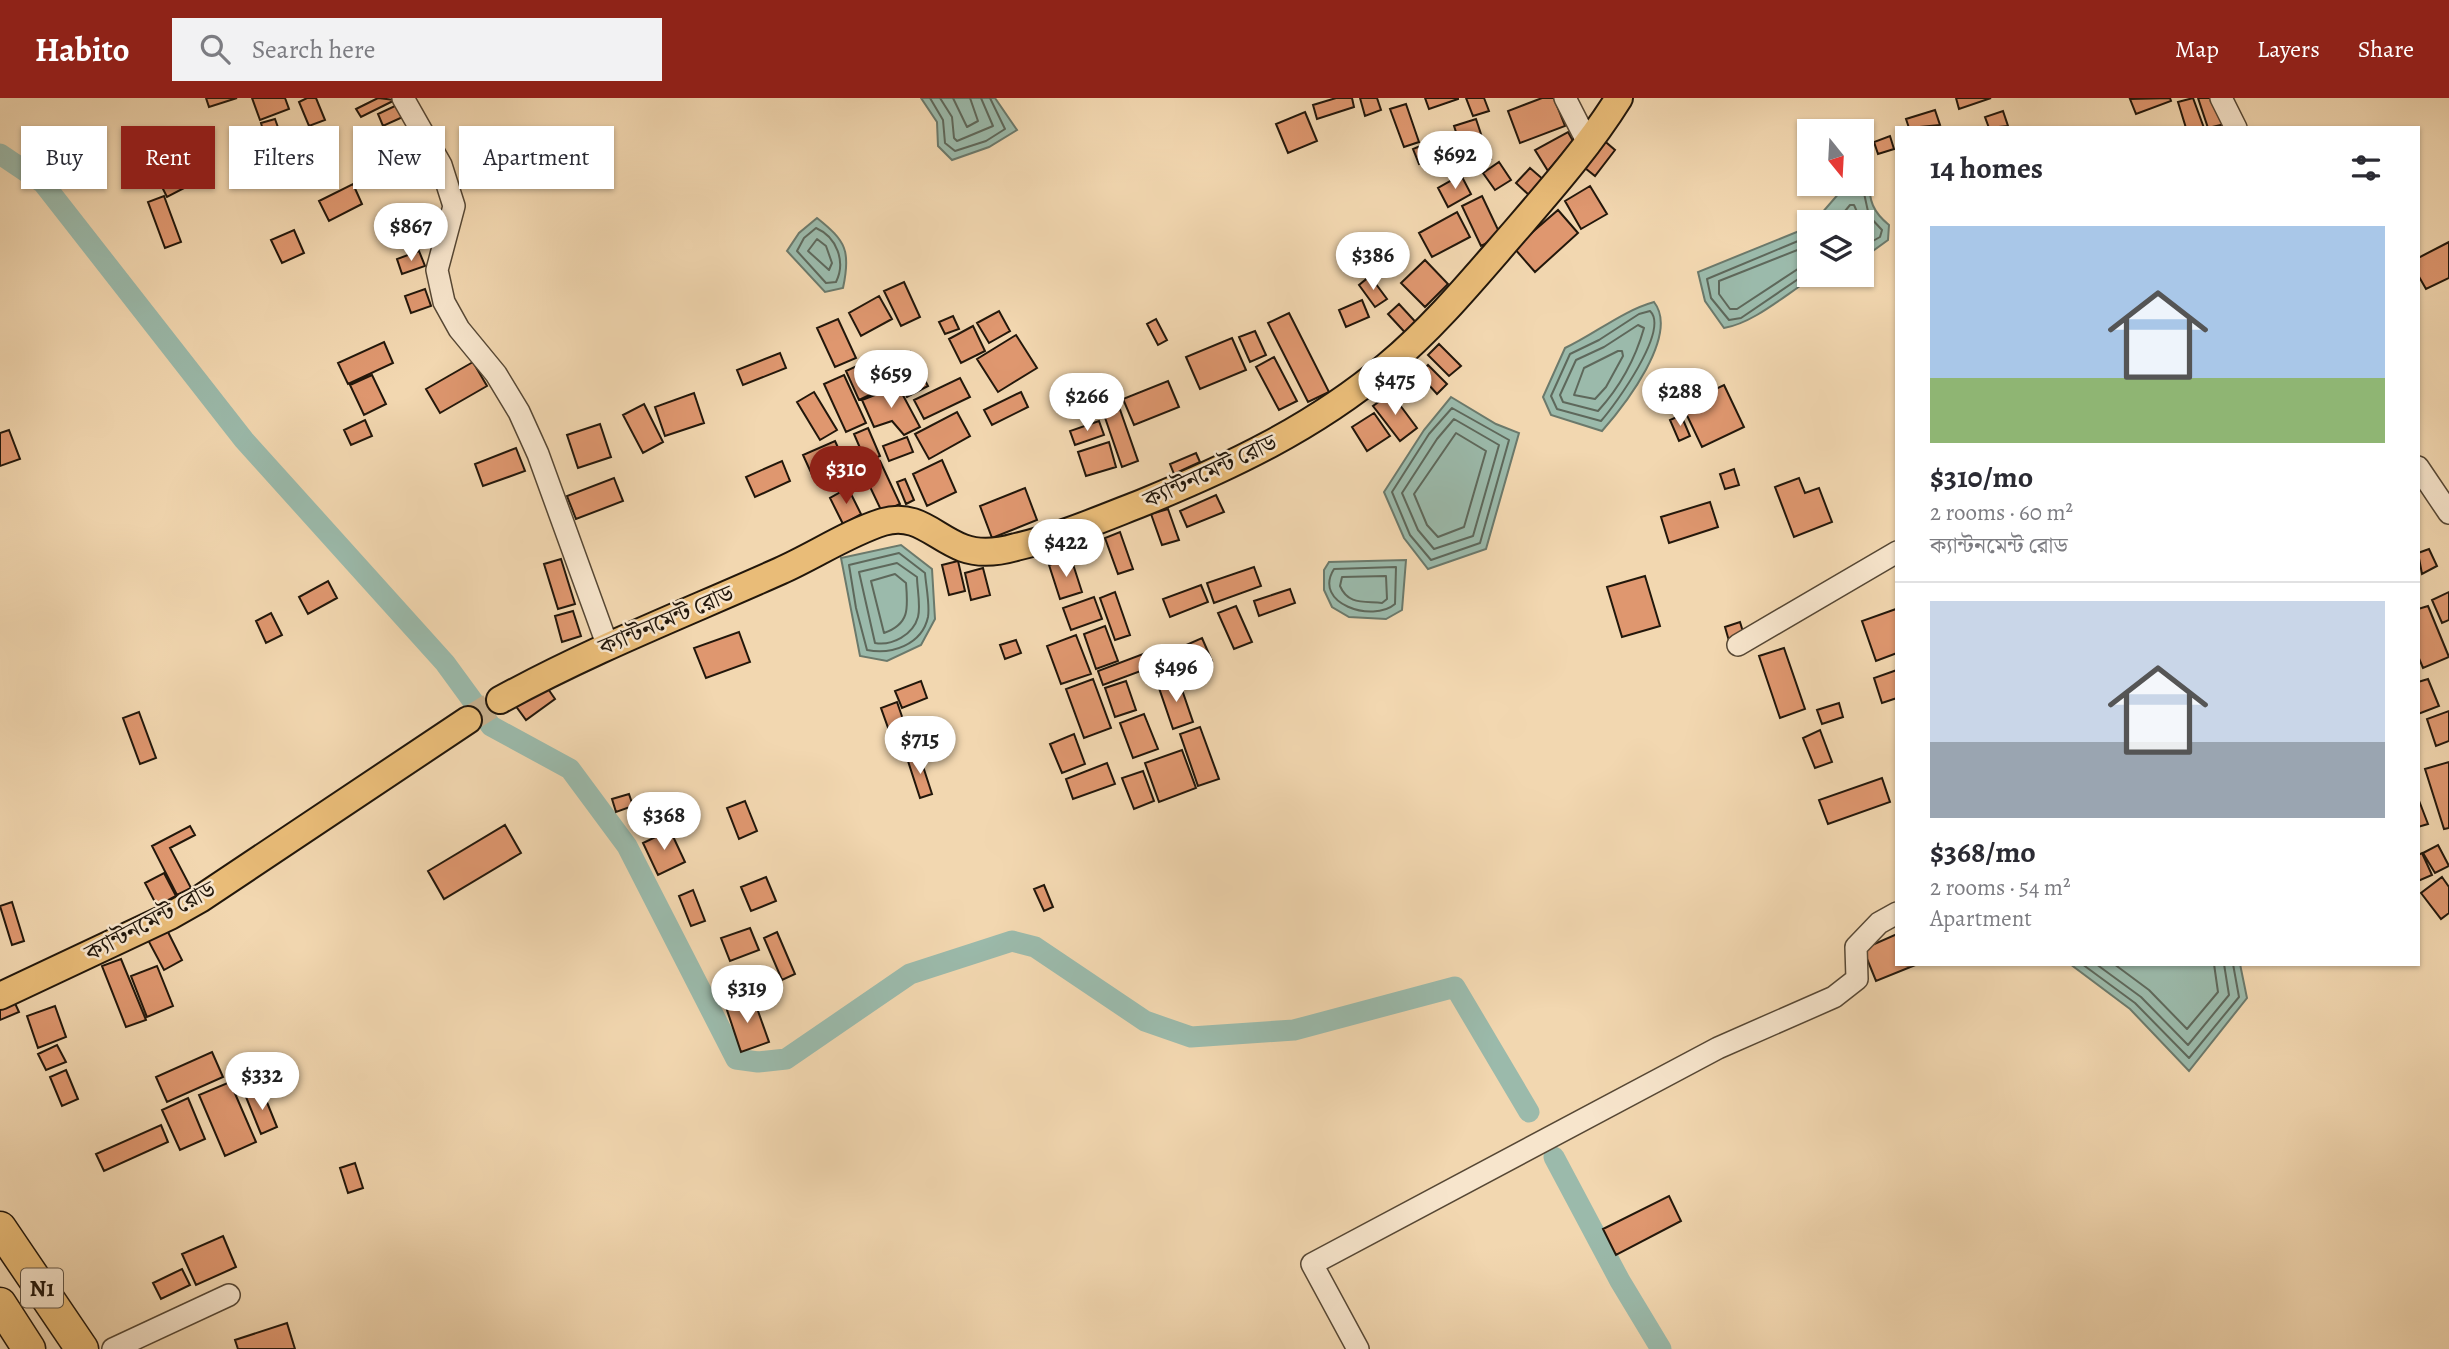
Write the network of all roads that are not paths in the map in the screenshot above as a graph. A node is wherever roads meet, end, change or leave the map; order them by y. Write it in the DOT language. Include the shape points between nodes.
graph roads {
  1 [pos="403,98"];
  2 [pos="1565,98"];
  3 [pos="1619,98"];
  4 [pos="2221,98"];
  5 [pos="2235,126"];
  6 [pos="1589,145"];
  7 [pos="2420,470"];
  8 [pos="2449,513"];
  9 [pos="1895,553"];
  10 [pos="607,644"];
  11 [pos="1738,645"];
  12 [pos="500,700"];
  13 [pos="468,720"];
  14 [pos="1895,914"];
  15 [pos="0,996"];
  16 [pos="0,1228"];
  17 [pos="229,1295"];
  18 [pos="0,1304"];
  19 [pos="29,1349"];
  20 [pos="82,1349"];
  21 [pos="113,1349"];
  22 [pos="1358,1349"];
  1 -- 10 [label="street" via="442,165 454,206 437,270 444,302 519,412"];
  2 -- 6 [label="street"];
  3 -- 6 [label="main road, ক্যান্টনমেন্ট রোড"];
  4 -- 5 [label="street"];
  6 -- 10 [label="main road, ক্যান্টনমেন্ট রোড" via="1441,315 1386,366 1269,447 1115,514 1013,548 981,552 962,548 903,519 882,523"];
  7 -- 8 [label="street"];
  9 -- 11 [label="street"];
  10 -- 12 [label="main road, ক্যান্টনমেন্ট রোড"];
  13 -- 15 [label="main road, ক্যান্টনমেন্ট রোড" via="200,899"];
  14 -- 22 [label="street" via="1879,923 1856,947 1857,979 1834,997 1718,1048 1312,1264"];
  16 -- 20 [label="highway, N1"];
  17 -- 21 [label="street"];
  18 -- 19 [label="highway, N1"];
}
